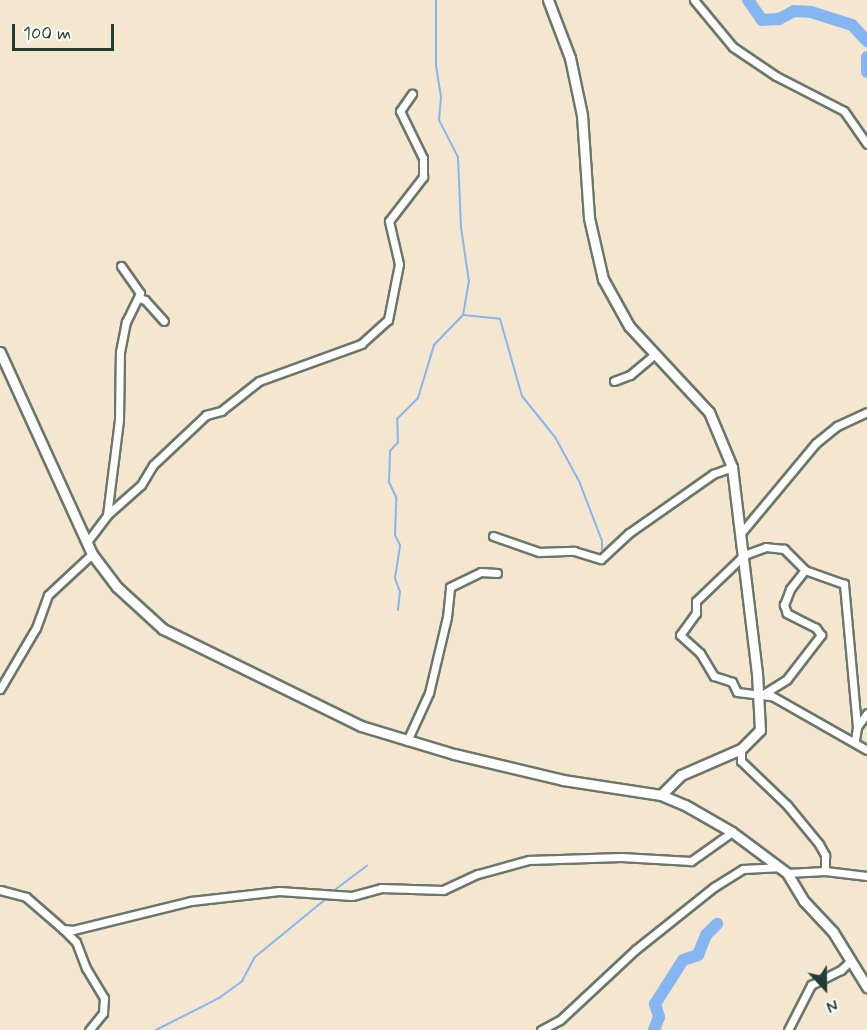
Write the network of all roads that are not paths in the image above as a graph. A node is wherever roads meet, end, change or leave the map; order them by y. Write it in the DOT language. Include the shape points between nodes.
graph roads {
  1 [pos="548,0"];
  2 [pos="694,0"];
  3 [pos="412,94"];
  4 [pos="867,144"];
  5 [pos="121,266"];
  6 [pos="139,298"];
  7 [pos="164,321"];
  8 [pos="0,352"];
  9 [pos="654,355"];
  10 [pos="614,381"];
  11 [pos="867,412"];
  12 [pos="732,467"];
  13 [pos="107,514"];
  14 [pos="741,532"];
  15 [pos="493,536"];
  16 [pos="87,542"];
  17 [pos="92,554"];
  18 [pos="744,555"];
  19 [pos="805,570"];
  20 [pos="497,573"];
  21 [pos="0,689"];
  22 [pos="762,693"];
  23 [pos="867,713"];
  24 [pos="857,727"];
  25 [pos="855,740"];
  26 [pos="407,741"];
  27 [pos="741,749"];
  28 [pos="867,750"];
  29 [pos="661,795"];
  30 [pos="732,832"];
  31 [pos="778,867"];
  32 [pos="825,871"];
  33 [pos="786,873"];
  34 [pos="867,876"];
  35 [pos="0,890"];
  36 [pos="63,929"];
  37 [pos="851,960"];
  38 [pos="867,987"];
  39 [pos="89,1030"];
  40 [pos="541,1030"];
  41 [pos="788,1030"];
  1 -- 9 [label="street" via="570,58 582,115 589,218 597,262 620,313"];
  2 -- 4 [label="street" via="733,48 776,76 844,111"];
  3 -- 13 [label="street" via="400,111 423,158 423,177 389,221 399,264 388,320 361,344 259,381 221,411 206,415 153,465 141,485"];
  5 -- 6 [label="street" via="137,284"];
  6 -- 7 [label="street"];
  6 -- 13 [label="street" via="126,322 120,352 119,420"];
  8 -- 16 [label="street"];
  9 -- 10 [label="street" via="630,375"];
  9 -- 12 [label="street" via="709,412"];
  11 -- 14 [label="street" via="837,426 816,443"];
  12 -- 14 [label="street"];
  12 -- 15 [label="street" via="713,474 629,533 601,559 574,551 539,552"];
  13 -- 16 [label="street"];
  14 -- 18 [label="street"];
  16 -- 17 [label="street"];
  17 -- 21 [label="street" via="48,595 36,628"];
  17 -- 26 [label="street" via="117,587 163,629 341,718"];
  18 -- 19 [label="street" via="766,547 784,549"];
  18 -- 22 [label="street"];
  18 -- 22 [label="street" via="696,601 696,613 680,635 700,652 714,676 732,682 737,692"];
  19 -- 22 [label="street" via="784,605 787,613 816,628 821,635 787,679"];
  19 -- 24 [label="street" via="844,584 847,590 846,631"];
  20 -- 26 [label="street" via="481,572 450,587 429,693"];
  22 -- 25 [label="street"];
  22 -- 27 [label="street" via="760,730"];
  23 -- 24 [label="street"];
  24 -- 25 [label="street"];
  25 -- 28 [label="street"];
  26 -- 29 [label="street" via="562,780"];
  27 -- 29 [label="street" via="681,775"];
  27 -- 32 [label="street" via="741,761 787,805 819,844 825,855"];
  29 -- 30 [label="street"];
  30 -- 31 [label="street"];
  30 -- 36 [label="street" via="691,861 621,857 529,860 478,874 443,890 381,888 352,896 279,891 191,902 123,920"];
  31 -- 33 [label="street"];
  31 -- 40 [label="street" via="743,869 714,887 635,950 560,1020"];
  32 -- 33 [label="street"];
  32 -- 34 [label="street"];
  33 -- 37 [label="street"];
  35 -- 36 [label="street" via="26,897"];
  36 -- 39 [label="street" via="76,942 104,998 103,1013"];
  37 -- 38 [label="street"];
  37 -- 41 [label="street" via="841,970 811,985"];
}
